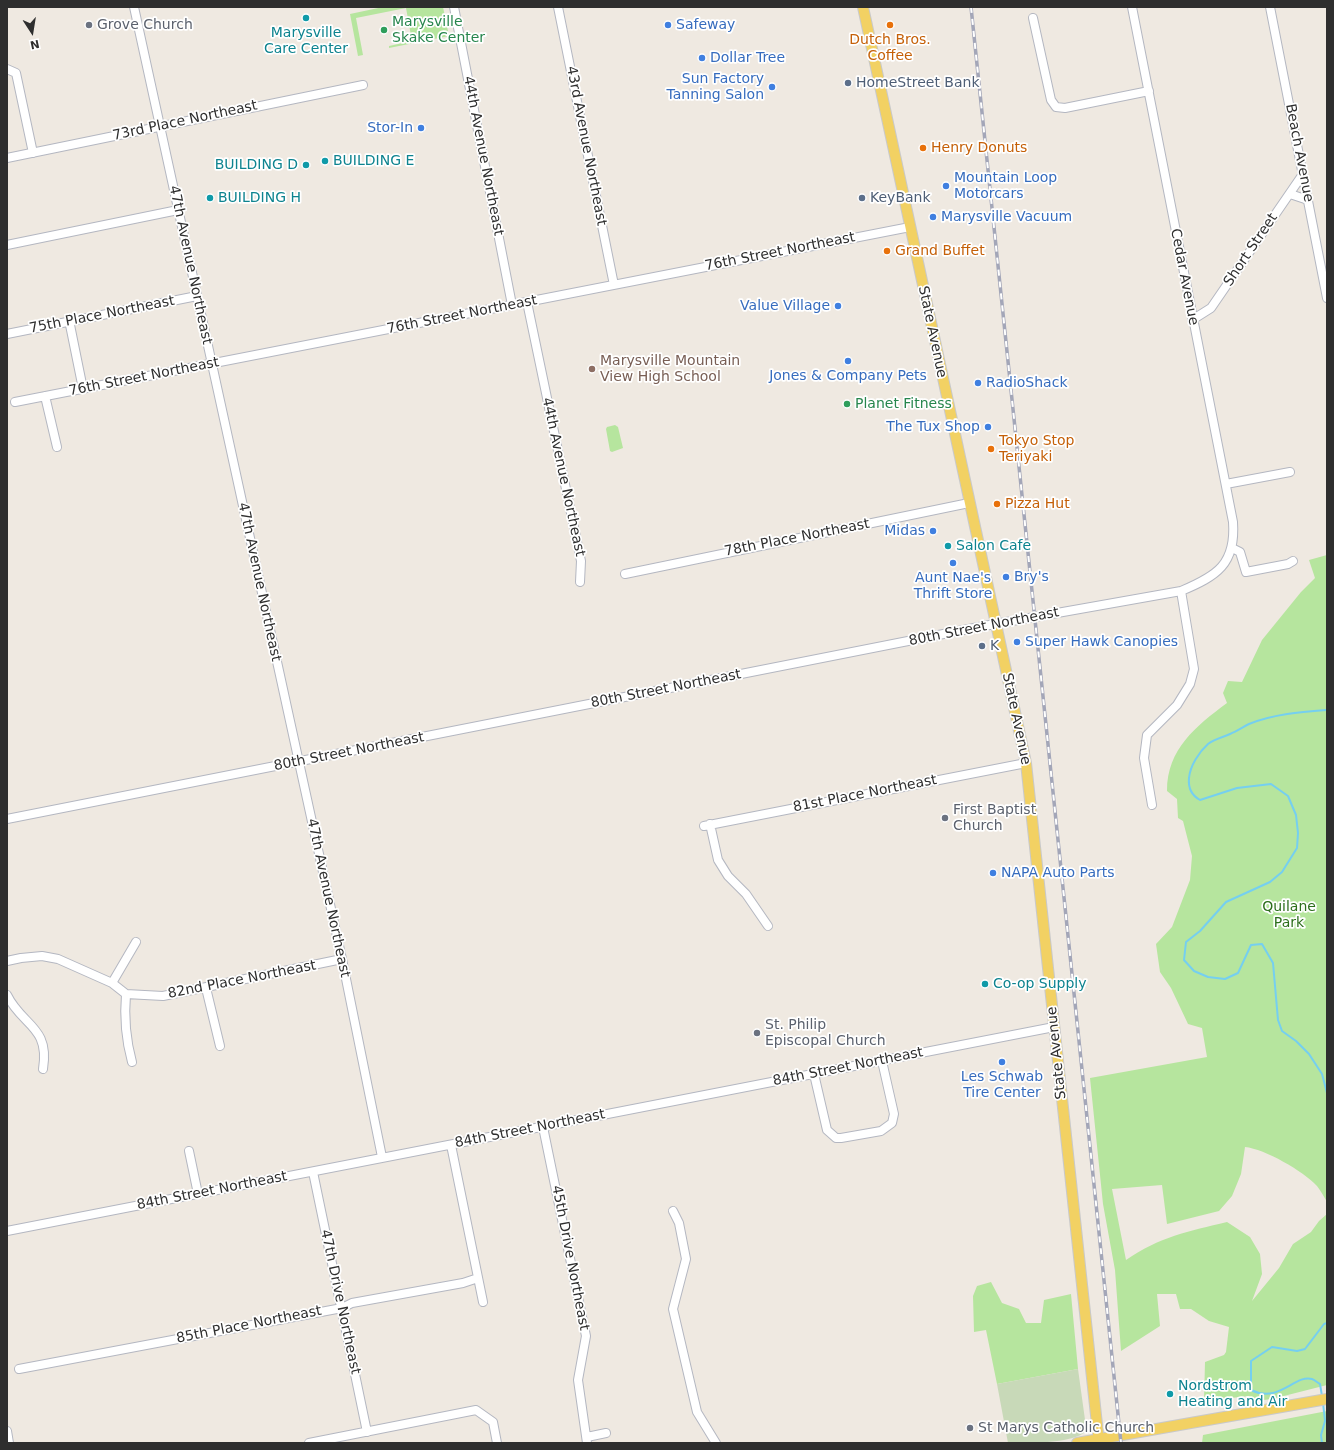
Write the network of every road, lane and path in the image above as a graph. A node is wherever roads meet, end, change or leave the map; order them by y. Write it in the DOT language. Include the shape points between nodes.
graph roads {
  1 [pos="134,7"];
  2 [pos="454,7"];
  3 [pos="558,7"];
  4 [pos="863,7"];
  5 [pos="1132,7"];
  6 [pos="1270,7"];
  7 [pos="1033,18"];
  8 [pos="8,69"];
  9 [pos="363,85"];
  10 [pos="1149,91"];
  11 [pos="160,126"];
  12 [pos="33,153"];
  13 [pos="7,158"];
  14 [pos="1303,174"];
  15 [pos="1290,194"];
  16 [pos="1308,200"];
  17 [pos="178,210"];
  18 [pos="910,227"];
  19 [pos="7,244"];
  20 [pos="614,285"];
  21 [pos="197,296"];
  22 [pos="1327,298"];
  23 [pos="527,302"];
  24 [pos="512,304"];
  25 [pos="69,320"];
  26 [pos="1192,320"];
  27 [pos="7,334"];
  28 [pos="212,364"];
  29 [pos="83,389"];
  30 [pos="45,396"];
  31 [pos="15,402"];
  32 [pos="57,447"];
  33 [pos="1290,472"];
  34 [pos="1226,484"];
  35 [pos="969,502"];
  36 [pos="1232,548"];
  37 [pos="1293,561"];
  38 [pos="625,574"];
  39 [pos="580,582"];
  40 [pos="1181,591"];
  41 [pos="995,624"];
  42 [pos="298,763"];
  43 [pos="1026,763"];
  44 [pos="1152,805"];
  45 [pos="7,819"];
  46 [pos="768,926"];
  47 [pos="136,942"];
  48 [pos="342,959"];
  49 [pos="7,961"];
  50 [pos="112,983"];
  51 [pos="206,988"];
  52 [pos="126,994"];
  53 [pos="7,995"];
  54 [pos="1054,1028"];
  55 [pos="220,1046"];
  56 [pos="882,1061"];
  57 [pos="132,1062"];
  58 [pos="43,1069"];
  59 [pos="814,1074"];
  60 [pos="543,1127"];
  61 [pos="451,1145"];
  62 [pos="189,1151"];
  63 [pos="382,1157"];
  64 [pos="314,1172"];
  65 [pos="198,1194"];
  66 [pos="673,1211"];
  67 [pos="7,1231"];
  68 [pos="478,1278"];
  69 [pos="483,1302"];
  70 [pos="342,1308"];
  71 [pos="19,1369"];
  72 [pos="1327,1399"];
  73 [pos="7,1431"];
  74 [pos="367,1432"];
  75 [pos="606,1433"];
  76 [pos="587,1440"];
  77 [pos="1098,1441"];
  78 [pos="9,1443"];
  79 [pos="309,1443"];
  80 [pos="497,1443"];
  81 [pos="716,1443"];
  82 [pos="1077,1443"];
  1 -- 11 [label="street, 47th Avenue Northeast"];
  2 -- 24 [label="street, 44th Avenue Northeast"];
  3 -- 20 [label="street, 43rd Avenue Northeast"];
  4 -- 18 [label="main road, State Avenue"];
  5 -- 10 [label="street, Cedar Avenue"];
  6 -- 14 [label="street, Beach Avenue"];
  7 -- 10 [label="street" via="1051,100 1056,107 1065,108"];
  8 -- 12 [label="street" via="16,73"];
  9 -- 11 [label="street, 73rd Place Northeast"];
  10 -- 26 [label="street, Cedar Avenue"];
  11 -- 12 [label="street, 73rd Place Northeast"];
  11 -- 17 [label="street, 47th Avenue Northeast"];
  12 -- 13 [label="street, 73rd Place Northeast"];
  14 -- 15 [label="street, Short Street"];
  14 -- 16 [label="street, Beach Avenue"];
  15 -- 16 [label="street"];
  15 -- 26 [label="street, Short Street" via="1212,308"];
  16 -- 22 [label="street, Beach Avenue"];
  17 -- 19 [label="street"];
  17 -- 21 [label="street, 47th Avenue Northeast"];
  18 -- 20 [label="street, 76th Street Northeast"];
  18 -- 35 [label="main road, State Avenue"];
  20 -- 23 [label="street, 76th Street Northeast"];
  21 -- 25 [label="street, 75th Place Northeast"];
  21 -- 28 [label="street, 47th Avenue Northeast"];
  23 -- 24 [label="street, 76th Street Northeast"];
  23 -- 39 [label="street, 44th Avenue Northeast" via="581,561"];
  24 -- 28 [label="street, 76th Street Northeast"];
  25 -- 27 [label="street, 75th Place Northeast"];
  25 -- 29 [label="street"];
  26 -- 34 [label="street, Cedar Avenue"];
  28 -- 29 [label="street, 76th Street Northeast"];
  28 -- 42 [label="street, 47th Avenue Northeast"];
  29 -- 30 [label="street, 76th Street Northeast"];
  30 -- 31 [label="street, 76th Street Northeast"];
  30 -- 32 [label="street"];
  33 -- 34 [label="street"];
  34 -- 36 [label="street, Cedar Avenue" via="1233,522"];
  35 -- 38 [label="street, 78th Place Northeast"];
  35 -- 41 [label="main road, State Avenue"];
  36 -- 37 [label="street" via="1240,552 1246,572"];
  36 -- 40 [label="street, 80th Street Northeast" via="1224,566 1216,574"];
  40 -- 41 [label="street, 80th Street Northeast"];
  40 -- 44 [label="street" via="1194,669 1190,684 1178,705 1147,734 1144,758"];
  41 -- 42 [label="street, 80th Street Northeast"];
  41 -- 43 [label="main road, State Avenue"];
  42 -- 45 [label="street, 80th Street Northeast"];
  42 -- 48 [label="street, 47th Avenue Northeast"];
  43 -- 46 [label="street, 81st Place Northeast" via="707,825 718,860"];
  43 -- 54 [label="main road, State Avenue"];
  47 -- 50 [label="street"];
  48 -- 51 [label="street, 82nd Place Northeast"];
  48 -- 63 [label="street, 47th Avenue Northeast"];
  49 -- 50 [label="street" via="42,956 58,959"];
  50 -- 52 [label="street"];
  51 -- 52 [label="street, 82nd Place Northeast" via="163,996"];
  51 -- 55 [label="street"];
  52 -- 57 [label="street" via="124,1012"];
  53 -- 58 [label="street" via="12,1006 40,1036 45,1055"];
  54 -- 56 [label="street, 84th Street Northeast"];
  54 -- 77 [label="main road, State Avenue"];
  56 -- 59 [label="street, 84th Street Northeast"];
  56 -- 59 [label="street" via="894,1114 889,1126 881,1131 836,1138 825,1125"];
  59 -- 60 [label="street, 84th Street Northeast"];
  60 -- 61 [label="street, 84th Street Northeast"];
  60 -- 76 [label="street, 45th Drive Northeast" via="586,1336 578,1380"];
  61 -- 63 [label="street, 84th Street Northeast"];
  61 -- 68 [label="street"];
  62 -- 65 [label="street"];
  63 -- 64 [label="street, 84th Street Northeast"];
  64 -- 65 [label="street, 84th Street Northeast"];
  64 -- 70 [label="street, 47th Drive Northeast"];
  65 -- 67 [label="street, 84th Street Northeast"];
  66 -- 81 [label="street" via="679,1223 686,1259 673,1309 697,1412"];
  68 -- 69 [label="street"];
  68 -- 70 [label="street, 85th Place Northeast" via="352,1303"];
  70 -- 71 [label="street, 85th Place Northeast"];
  70 -- 74 [label="street, 47th Drive Northeast"];
  72 -- 77 [label="main road"];
  73 -- 78 [label="street"];
  74 -- 79 [label="street"];
  74 -- 80 [label="street" via="476,1410 493,1422"];
  75 -- 76 [label="street, 45th Drive Northeast"];
  77 -- 82 [label="main road"];
}
